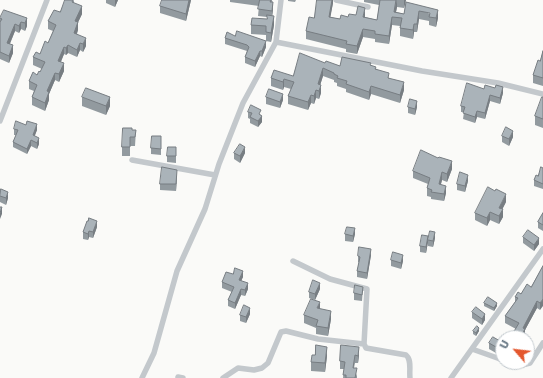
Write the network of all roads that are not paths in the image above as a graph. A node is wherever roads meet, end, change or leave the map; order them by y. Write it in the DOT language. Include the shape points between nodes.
graph roads {
  1 [pos="47,0"];
  2 [pos="281,0"];
  3 [pos="336,0"];
  4 [pos="368,7"];
  5 [pos="276,42"];
  6 [pos="543,94"];
  7 [pos="0,121"];
  8 [pos="132,160"];
  9 [pos="215,174"];
  10 [pos="543,249"];
  11 [pos="293,261"];
  12 [pos="543,343"];
  13 [pos="364,344"];
  14 [pos="472,349"];
  15 [pos="535,355"];
  16 [pos="495,357"];
  17 [pos="142,378"];
  18 [pos="223,378"];
  19 [pos="410,378"];
  20 [pos="451,378"];
  1 -- 7 [label="street"];
  2 -- 5 [label="street"];
  3 -- 4 [label="street"];
  5 -- 6 [label="street" via="422,71 505,84"];
  5 -- 9 [label="street" via="243,103"];
  8 -- 9 [label="street"];
  9 -- 17 [label="street" via="205,209 177,271 154,353"];
  10 -- 14 [label="street"];
  11 -- 13 [label="street" via="330,279 367,289"];
  12 -- 15 [label="street"];
  13 -- 18 [label="street" via="333,342 281,332 268,363 262,368 238,368"];
  13 -- 19 [label="street" via="366,348 409,357"];
  14 -- 16 [label="street"];
  14 -- 20 [label="street"];
}
